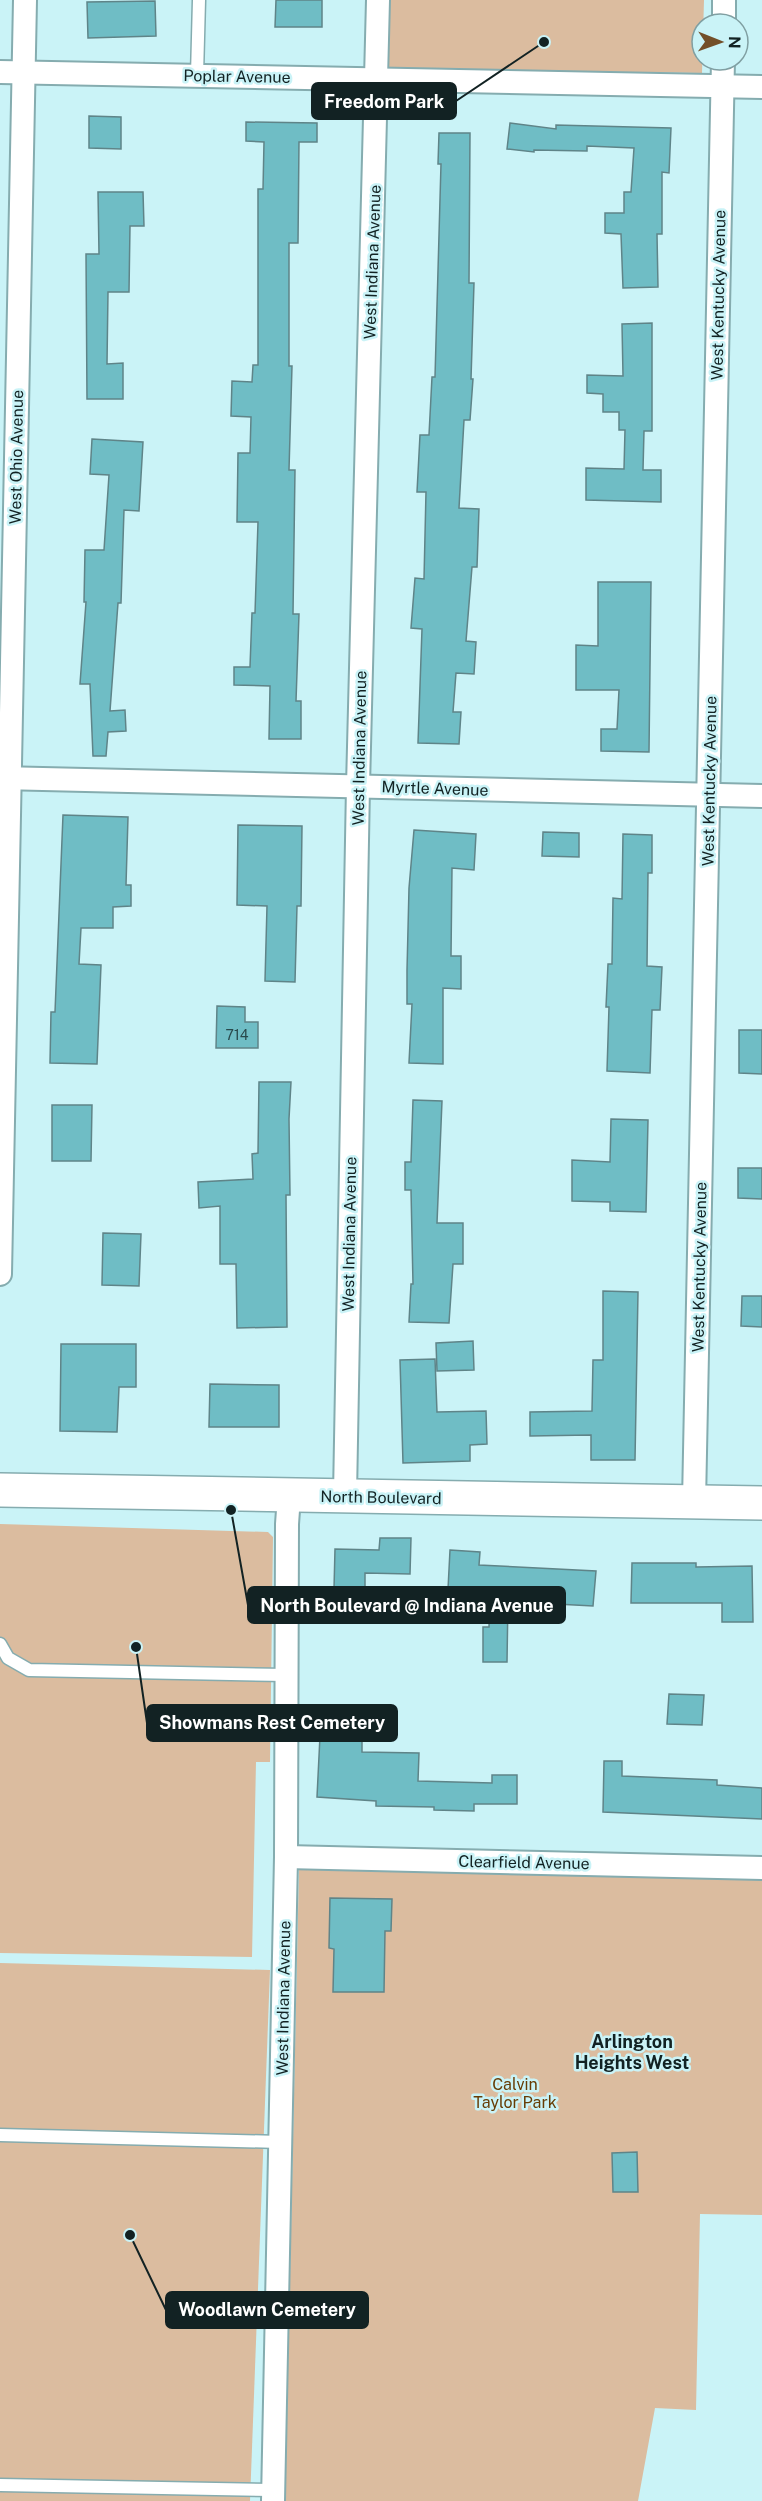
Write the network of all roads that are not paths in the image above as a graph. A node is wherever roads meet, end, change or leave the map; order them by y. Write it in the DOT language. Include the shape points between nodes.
graph roads {
  1 [pos="25,0"];
  2 [pos="199,0"];
  3 [pos="378,0"];
  4 [pos="0,72"];
  5 [pos="24,72"];
  6 [pos="723,72"];
  7 [pos="197,75"];
  8 [pos="376,78"];
  9 [pos="722,86"];
  10 [pos="762,87"];
  11 [pos="5,778"];
  12 [pos="358,786"];
  13 [pos="709,795"];
  14 [pos="762,796"];
  15 [pos="0,1274"];
  16 [pos="0,1490"];
  17 [pos="289,1496"];
  18 [pos="345,1496"];
  19 [pos="694,1502"];
  20 [pos="762,1503"];
  21 [pos="0,1644"];
  22 [pos="286,1675"];
  23 [pos="286,1857"];
  24 [pos="762,1868"];
  25 [pos="0,2135"];
  26 [pos="280,2142"];
  27 [pos="0,2485"];
  28 [pos="273,2496"];
  1 -- 5 [label="street, West Ohio Avenue"];
  2 -- 7 [label="lane"];
  3 -- 8 [label="street, West Indiana Avenue"];
  4 -- 5 [label="street, Poplar Avenue"];
  5 -- 7 [label="street, Poplar Avenue"];
  5 -- 11 [label="street, West Ohio Avenue"];
  6 -- 9 [label="street, West Kentucky Avenue"];
  7 -- 8 [label="street, Poplar Avenue"];
  8 -- 9 [label="street, Poplar Avenue"];
  8 -- 12 [label="street, West Indiana Avenue"];
  9 -- 10 [label="street, Poplar Avenue"];
  9 -- 13 [label="street, West Kentucky Avenue"];
  11 -- 12 [label="street, Myrtle Avenue"];
  11 -- 15 [label="street, West Ohio Avenue"];
  12 -- 13 [label="street, Myrtle Avenue"];
  12 -- 18 [label="street, West Indiana Avenue"];
  13 -- 14 [label="street, Myrtle Avenue"];
  13 -- 19 [label="street, West Kentucky Avenue"];
  16 -- 17 [label="street, North Boulevard"];
  17 -- 18 [label="street, North Boulevard"];
  17 -- 22 [label="street, West Indiana Avenue"];
  18 -- 19 [label="street, North Boulevard"];
  19 -- 20 [label="street, North Boulevard"];
  21 -- 22 [label="lane" via="8,1658 29,1670"];
  22 -- 23 [label="street, West Indiana Avenue"];
  23 -- 24 [label="street, Clearfield Avenue"];
  23 -- 26 [label="street, West Indiana Avenue"];
  25 -- 26 [label="lane"];
  26 -- 28 [label="street, West Indiana Avenue"];
  27 -- 28 [label="lane"];
}
